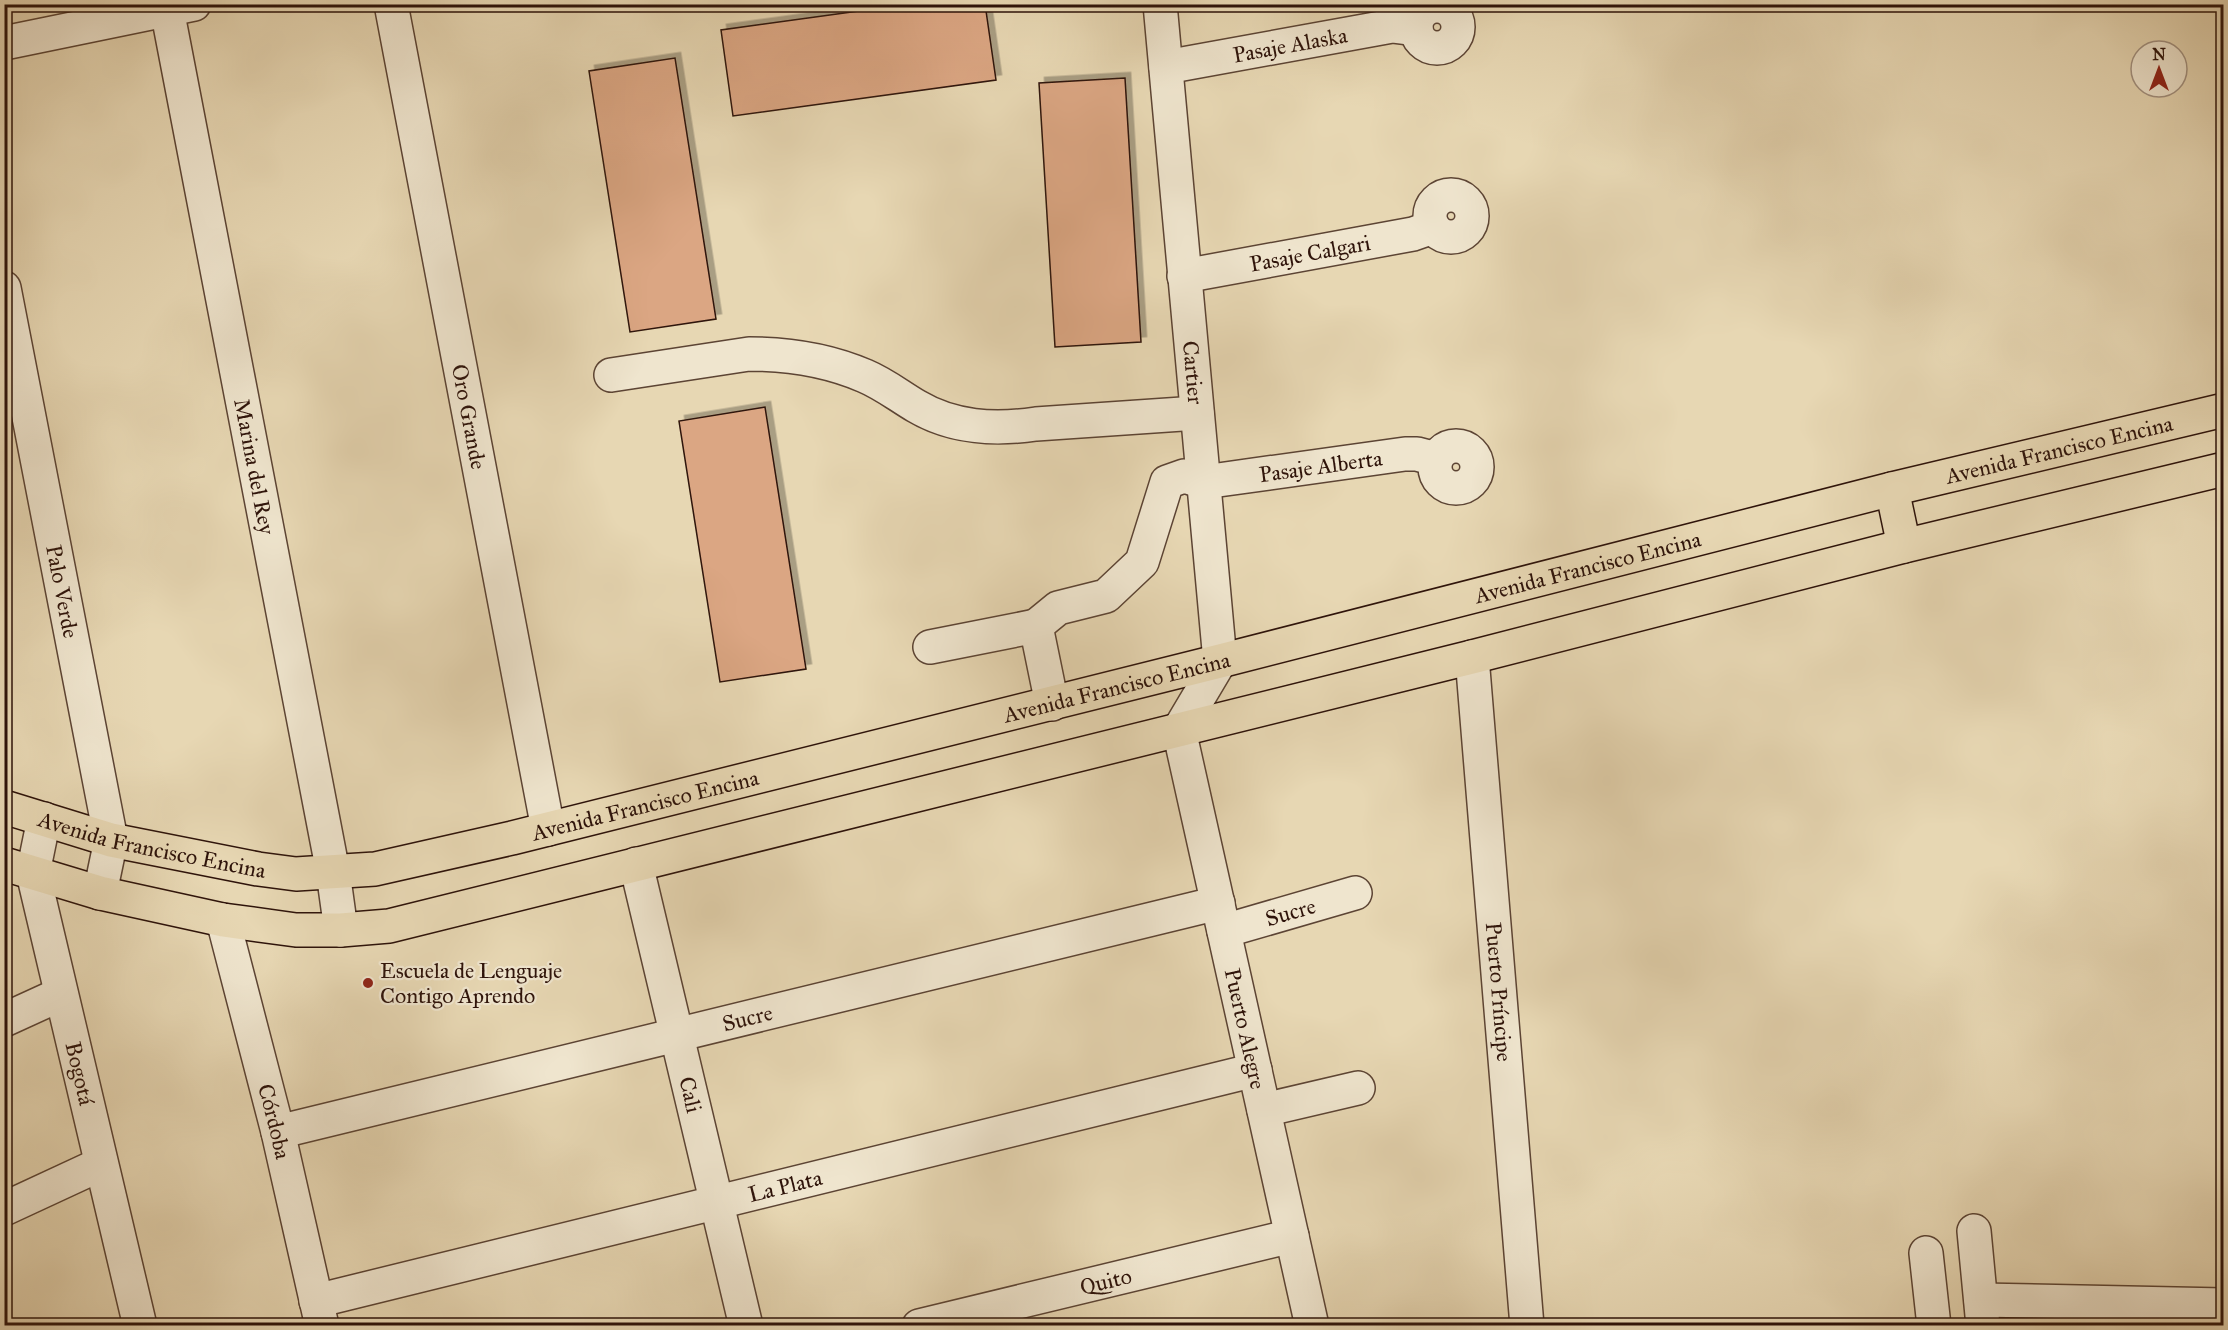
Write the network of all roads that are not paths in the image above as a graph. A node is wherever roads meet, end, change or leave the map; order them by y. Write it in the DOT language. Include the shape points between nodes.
graph roads {
  1 [pos="392,4"];
  2 [pos="1160,4"];
  3 [pos="176,6"];
  4 [pos="1416,29"];
  5 [pos="4,43"];
  6 [pos="1166,67"];
  7 [pos="1432,227"];
  8 [pos="1185,276"];
  9 [pos="4,288"];
  10 [pos="611,375"];
  11 [pos="2223,410"];
  12 [pos="1197,413"];
  13 [pos="1436,459"];
  14 [pos="2223,469"];
  15 [pos="1204,482"];
  16 [pos="1892,489"];
  17 [pos="1904,546"];
  18 [pos="1036,626"];
  19 [pos="930,647"];
  20 [pos="1472,657"];
  21 [pos="1220,661"];
  22 [pos="1052,704"];
  23 [pos="1179,730"];
  24 [pos="4,807"];
  25 [pos="44,819"];
  26 [pos="548,829"];
  27 [pos="111,840"];
  28 [pos="636,864"];
  29 [pos="19,868"];
  30 [pos="333,872"];
  31 [pos="100,893"];
  32 [pos="1355,893"];
  33 [pos="1221,917"];
  34 [pos="223,920"];
  35 [pos="340,930"];
  36 [pos="61,994"];
  37 [pos="4,1020"];
  38 [pos="677,1035"];
  39 [pos="1255,1070"];
  40 [pos="1358,1088"];
  41 [pos="1264,1110"];
  42 [pos="278,1132"];
  43 [pos="101,1164"];
  44 [pos="717,1203"];
  45 [pos="4,1209"];
  46 [pos="1974,1231"];
  47 [pos="1292,1236"];
  48 [pos="1926,1253"];
  49 [pos="2223,1305"];
  50 [pos="319,1313"];
  51 [pos="1982,1313"];
  52 [pos="140,1326"];
  53 [pos="746,1326"];
  54 [pos="919,1326"];
  55 [pos="1312,1326"];
  56 [pos="1527,1326"];
  57 [pos="1934,1326"];
  1 -- 26 [label="street, Oro Grande"];
  2 -- 6 [label="street, Cartier"];
  3 -- 5 [label="street"];
  3 -- 30 [label="street, Marina del Rey"];
  4 -- 6 [label="street, Pasaje Alaska" via="1392,26"];
  6 -- 8 [label="street, Cartier"];
  7 -- 8 [label="street, Pasaje Calgari" via="1413,234"];
  8 -- 12 [label="street, Cartier"];
  9 -- 27 [label="street, Palo Verde"];
  10 -- 12 [label="street" via="749,354 773,354 832,364 866,376 938,417 985,428"];
  11 -- 16 [label="main road, Avenida Francisco Encina"];
  12 -- 15 [label="street, Cartier"];
  13 -- 15 [label="street, Pasaje Alberta" via="1405,454"];
  14 -- 17 [label="main road"];
  15 -- 18 [label="street, Pasaje Alberta" via="1185,476 1167,483 1142,562 1106,596 1058,608"];
  15 -- 21 [label="street, Cartier"];
  16 -- 17 [label="main road"];
  16 -- 21 [label="main road, Avenida Francisco Encina"];
  17 -- 20 [label="main road"];
  18 -- 19 [label="street"];
  18 -- 22 [label="street"];
  20 -- 23 [label="main road"];
  20 -- 56 [label="street, Puerto Príncipe"];
  21 -- 22 [label="main road, Avenida Francisco Encina"];
  21 -- 23 [label="street"];
  22 -- 26 [label="main road, Avenida Francisco Encina"];
  23 -- 28 [label="main road"];
  23 -- 33 [label="street, Puerto Alegre"];
  24 -- 25 [label="main road, Avenida Francisco Encina"];
  25 -- 27 [label="main road, Avenida Francisco Encina"];
  25 -- 29 [label="street, Bogotá"];
  26 -- 30 [label="main road, Avenida Francisco Encina" via="375,868"];
  27 -- 30 [label="main road, Avenida Francisco Encina" via="258,869 296,874"];
  27 -- 31 [label="street, Palo Verde"];
  28 -- 35 [label="main road" via="400,924"];
  28 -- 38 [label="street, Cali"];
  29 -- 31 [label="main road"];
  29 -- 36 [label="street, Bogotá"];
  30 -- 35 [label="street, Marina del Rey"];
  31 -- 34 [label="main road"];
  32 -- 33 [label="street, Sucre"];
  33 -- 38 [label="street, Sucre"];
  33 -- 39 [label="street, Puerto Alegre"];
  34 -- 35 [label="main road" via="296,930"];
  34 -- 42 [label="street, Córdoba"];
  36 -- 37 [label="street"];
  36 -- 43 [label="street, Bogotá"];
  38 -- 42 [label="street, Sucre"];
  38 -- 44 [label="street, Cali"];
  39 -- 41 [label="street, Puerto Alegre"];
  39 -- 44 [label="street, La Plata"];
  40 -- 41 [label="street"];
  41 -- 47 [label="street, Puerto Alegre"];
  42 -- 50 [label="street, Córdoba"];
  43 -- 45 [label="street"];
  43 -- 52 [label="street, Bogotá"];
  44 -- 50 [label="street, La Plata"];
  44 -- 53 [label="street, Cali"];
  46 -- 51 [label="street"];
  47 -- 54 [label="street, Quito"];
  47 -- 55 [label="street, Puerto Alegre"];
  48 -- 57 [label="street"];
  49 -- 51 [label="street"];
}
